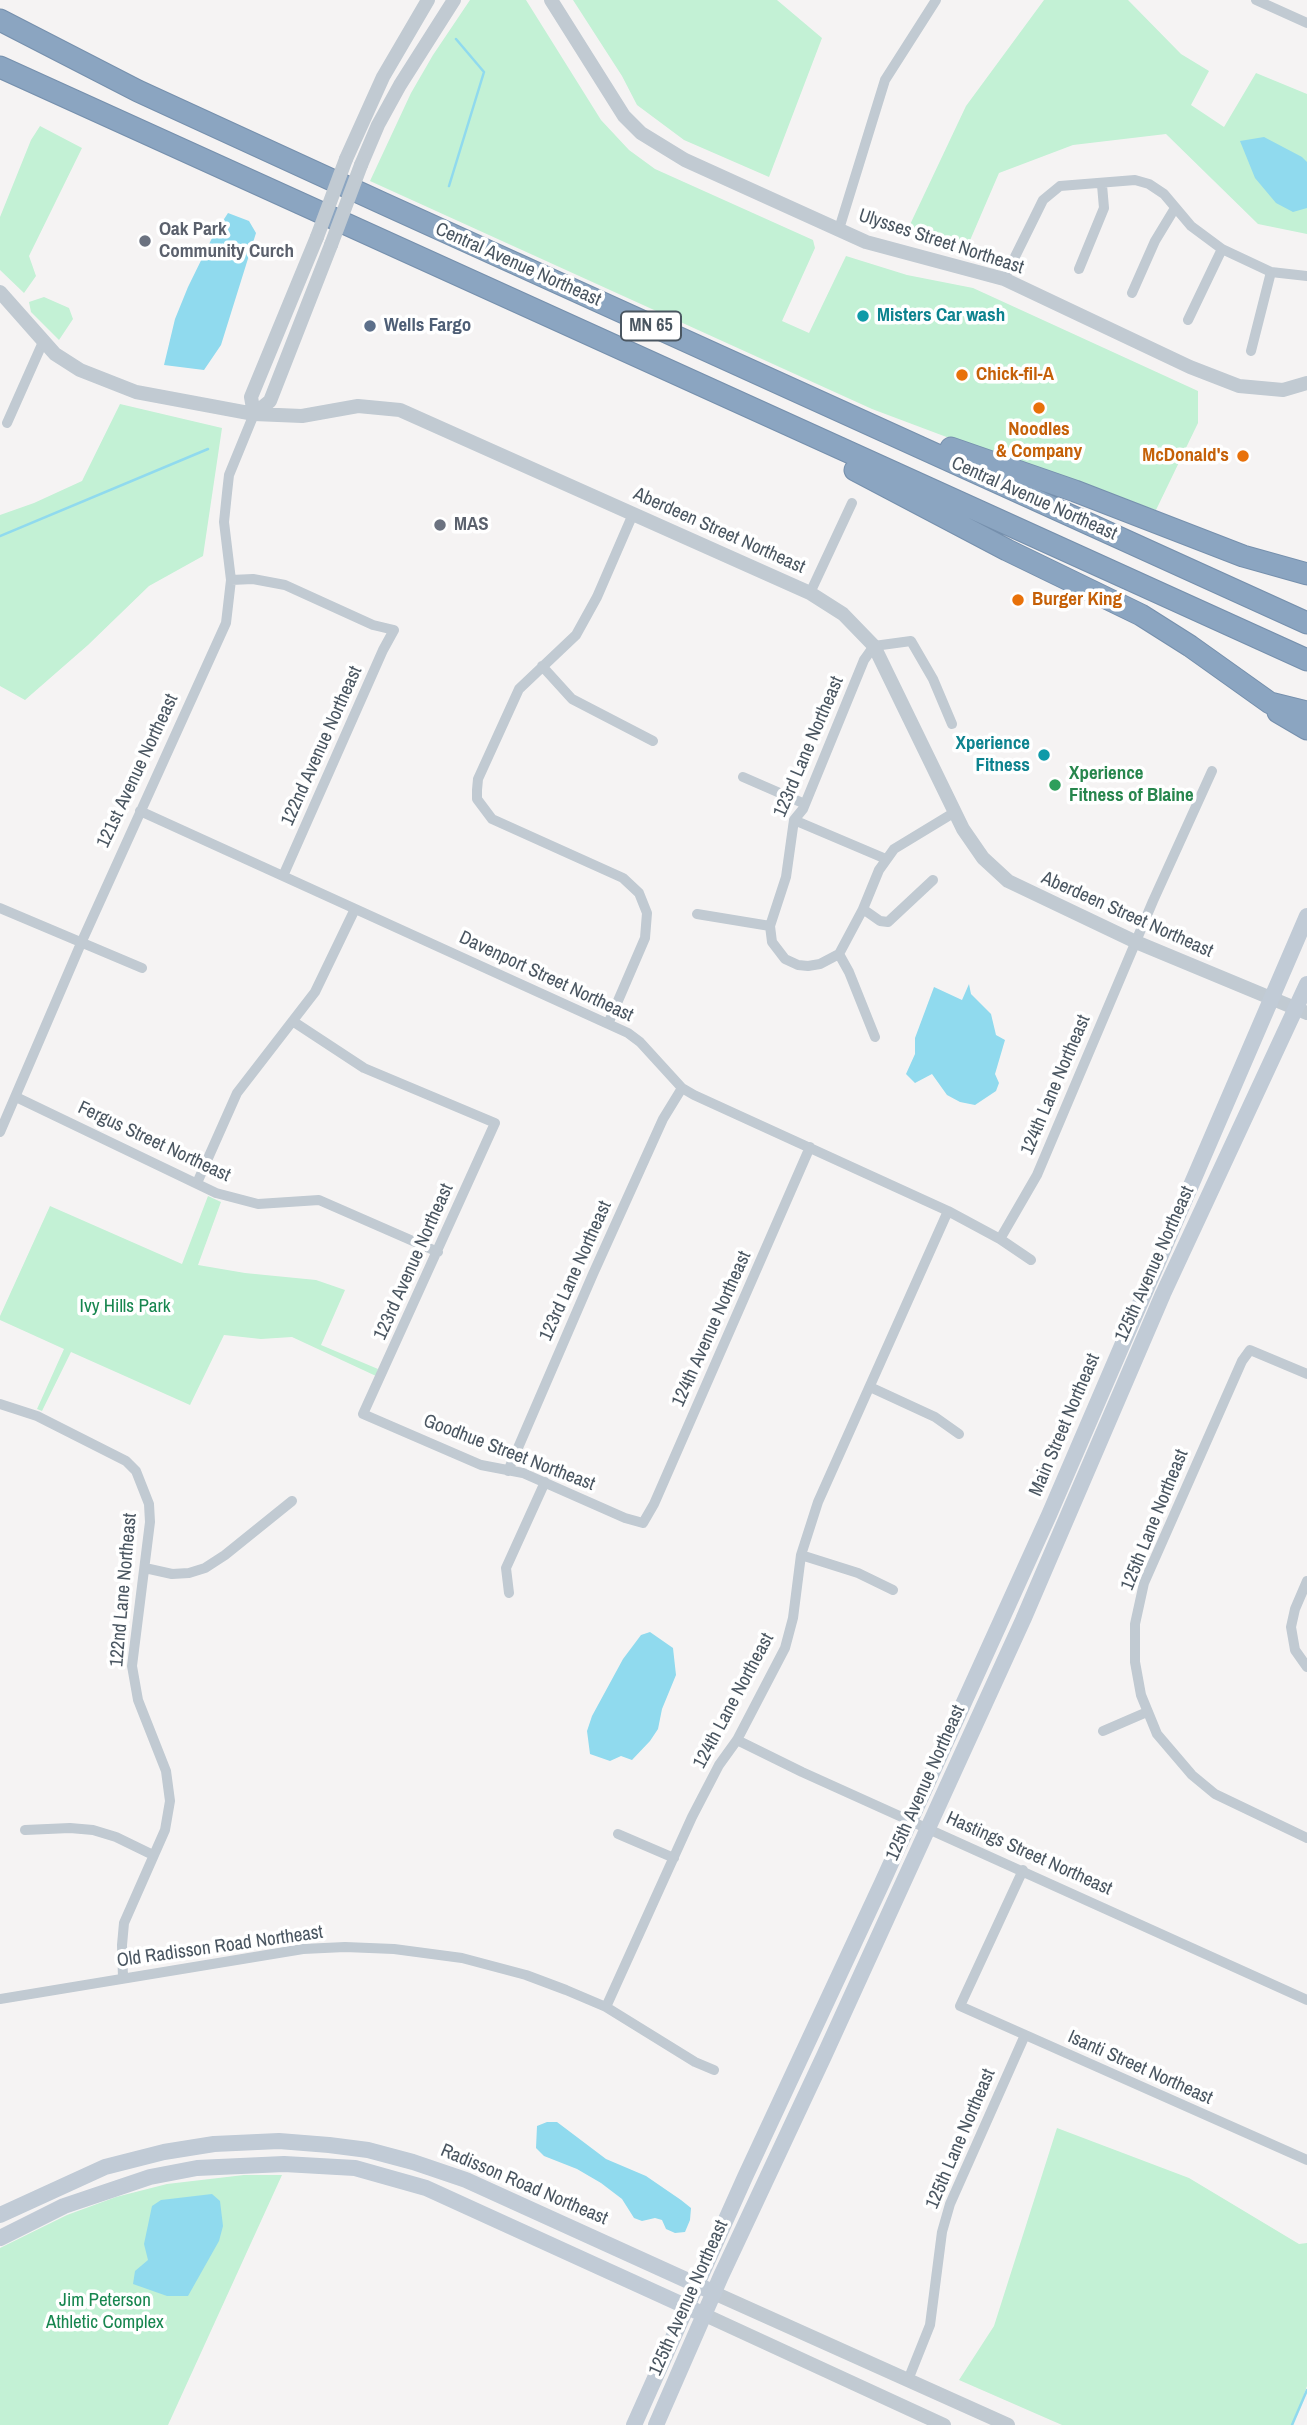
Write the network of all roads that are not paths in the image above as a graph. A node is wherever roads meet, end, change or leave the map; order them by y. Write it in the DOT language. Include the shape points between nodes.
graph roads {
  1 [pos="428,0"];
  2 [pos="454,0"];
  3 [pos="551,0"];
  4 [pos="936,0"];
  5 [pos="1256,0"];
  6 [pos="0,20"];
  7 [pos="1307,23"];
  8 [pos="0,67"];
  9 [pos="1102,184"];
  10 [pos="1175,208"];
  11 [pos="839,229"];
  12 [pos="1222,249"];
  13 [pos="1079,269"];
  14 [pos="1271,272"];
  15 [pos="1307,275"];
  16 [pos="1004,279"];
  17 [pos="0,292"];
  18 [pos="1132,293"];
  19 [pos="1188,320"];
  20 [pos="43,342"];
  21 [pos="1251,351"];
  22 [pos="1307,383"];
  23 [pos="744,406"];
  24 [pos="254,414"];
  25 [pos="855,419"];
  26 [pos="8,423"];
  27 [pos="852,503"];
  28 [pos="632,514"];
  29 [pos="1300,570"];
  30 [pos="231,580"];
  31 [pos="810,593"];
  32 [pos="1307,623"];
  33 [pos="874,646"];
  34 [pos="1307,660"];
  35 [pos="542,666"];
  36 [pos="1270,703"];
  37 [pos="1307,712"];
  38 [pos="952,724"];
  39 [pos="1307,729"];
  40 [pos="653,741"];
  41 [pos="1212,771"];
  42 [pos="743,777"];
  43 [pos="805,804"];
  44 [pos="140,811"];
  45 [pos="954,812"];
  46 [pos="794,820"];
  47 [pos="886,859"];
  48 [pos="284,876"];
  49 [pos="933,880"];
  50 [pos="0,908"];
  51 [pos="355,909"];
  52 [pos="863,909"];
  53 [pos="697,914"];
  54 [pos="1307,916"];
  55 [pos="770,926"];
  56 [pos="82,942"];
  57 [pos="1136,942"];
  58 [pos="839,954"];
  59 [pos="142,968"];
  60 [pos="1307,984"];
  61 [pos="1271,998"];
  62 [pos="1302,1011"];
  63 [pos="294,1022"];
  64 [pos="608,1024"];
  65 [pos="875,1037"];
  66 [pos="682,1088"];
  67 [pos="16,1097"];
  68 [pos="0,1132"];
  69 [pos="810,1147"];
  70 [pos="197,1184"];
  71 [pos="948,1211"];
  72 [pos="1000,1239"];
  73 [pos="438,1252"];
  74 [pos="1031,1260"];
  75 [pos="1307,1374"];
  76 [pos="870,1387"];
  77 [pos="0,1404"];
  78 [pos="363,1414"];
  79 [pos="959,1434"];
  80 [pos="508,1471"];
  81 [pos="545,1482"];
  82 [pos="292,1502"];
  83 [pos="643,1523"];
  84 [pos="801,1555"];
  85 [pos="145,1568"];
  86 [pos="1307,1581"];
  87 [pos="893,1590"];
  88 [pos="509,1593"];
  89 [pos="1307,1667"];
  90 [pos="1147,1712"];
  91 [pos="1104,1731"];
  92 [pos="737,1740"];
  93 [pos="911,1821"];
  94 [pos="929,1828"];
  95 [pos="25,1830"];
  96 [pos="618,1834"];
  97 [pos="1307,1838"];
  98 [pos="153,1855"];
  99 [pos="674,1858"];
  100 [pos="1023,1870"];
  101 [pos="870,1909"];
  102 [pos="123,1978"];
  103 [pos="0,1999"];
  104 [pos="1307,2000"];
  105 [pos="606,2007"];
  106 [pos="1025,2035"];
  107 [pos="714,2070"];
  108 [pos="1307,2160"];
  109 [pos="0,2215"];
  110 [pos="0,2238"];
  111 [pos="697,2284"];
  112 [pos="714,2293"];
  113 [pos="687,2307"];
  114 [pos="705,2315"];
  115 [pos="908,2380"];
  116 [pos="634,2425"];
  117 [pos="656,2425"];
  118 [pos="944,2425"];
  119 [pos="1008,2425"];
  1 -- 24 [label="street, 121st Avenue Northeast, bridge" via="383,77 346,159 251,397"];
  2 -- 24 [label="street, 121st Avenue Northeast, bridge" via="378,125 270,401"];
  3 -- 11 [label="street, Ulysses Street Northeast" via="624,116 641,133 685,160"];
  4 -- 11 [label="street" via="885,80"];
  5 -- 7 [label="street"];
  6 -- 25 [label="highway, Central Avenue Northeast / MN 65" via="138,91"];
  8 -- 23 [label="highway, Central Avenue Northeast / MN 65"];
  9 -- 10 [label="street" via="1135,180 1149,184"];
  9 -- 13 [label="street" via="1104,208"];
  9 -- 16 [label="street" via="1060,186 1043,200"];
  10 -- 12 [label="street"];
  10 -- 18 [label="street"];
  11 -- 16 [label="street, Ulysses Street Northeast" via="866,242"];
  12 -- 14 [label="street"];
  12 -- 19 [label="street"];
  14 -- 15 [label="street"];
  14 -- 21 [label="street"];
  16 -- 22 [label="street, Ulysses Street Northeast" via="1239,386 1283,390"];
  17 -- 20 [label="street, Aberdeen Street Northeast"];
  20 -- 24 [label="street, Aberdeen Street Northeast" via="80,370 136,392"];
  20 -- 26 [label="street"];
  23 -- 34 [label="highway, Central Avenue Northeast / MN 65"];
  23 -- 36 [label="highway" via="784,432 995,544 1141,615"];
  24 -- 28 [label="street, Aberdeen Street Northeast" via="302,415 358,405 400,410"];
  24 -- 30 [label="street, 121st Avenue Northeast" via="229,475 225,522"];
  25 -- 29 [label="highway" via="1051,482 1243,556"];
  25 -- 32 [label="highway, Central Avenue Northeast / MN 65"];
  27 -- 31 [label="street"];
  28 -- 31 [label="street, Aberdeen Street Northeast"];
  28 -- 35 [label="street" via="576,635"];
  30 -- 44 [label="street, 121st Avenue Northeast" via="223,632"];
  30 -- 48 [label="street, 122nd Avenue Northeast" via="285,585 394,630"];
  31 -- 33 [label="street, Aberdeen Street Northeast" via="843,614"];
  33 -- 38 [label="street" via="911,641"];
  33 -- 43 [label="street, 123rd Lane Northeast" via="864,660"];
  33 -- 45 [label="street, Aberdeen Street Northeast"];
  35 -- 40 [label="street" via="572,698"];
  35 -- 64 [label="street" via="513,700 478,779 477,799 492,818 623,878 639,893 648,925 645,938"];
  36 -- 37 [label="highway"];
  36 -- 39 [label="highway" via="1275,711"];
  41 -- 57 [label="street, 124th Lane Northeast"];
  42 -- 43 [label="street"];
  43 -- 46 [label="street, 123rd Lane Northeast"];
  44 -- 48 [label="street, Davenport Street Northeast"];
  44 -- 56 [label="street, 121st Avenue Northeast"];
  45 -- 47 [label="street" via="904,842"];
  45 -- 57 [label="street, Aberdeen Street Northeast" via="983,859 1008,881"];
  46 -- 47 [label="street"];
  46 -- 55 [label="street, 123rd Lane Northeast" via="786,877"];
  47 -- 52 [label="street"];
  48 -- 51 [label="street, Davenport Street Northeast"];
  49 -- 52 [label="street" via="888,922"];
  50 -- 56 [label="street"];
  51 -- 63 [label="street" via="315,992"];
  51 -- 64 [label="street, Davenport Street Northeast"];
  52 -- 58 [label="street"];
  53 -- 55 [label="street"];
  54 -- 61 [label="main road, Main Street Northeast"];
  55 -- 58 [label="street" via="772,942 785,959 798,965 820,964"];
  56 -- 59 [label="street"];
  56 -- 67 [label="street, 121st Avenue Northeast"];
  57 -- 61 [label="street, Aberdeen Street Northeast"];
  57 -- 72 [label="street, 124th Lane Northeast" via="1037,1175"];
  58 -- 65 [label="street"];
  60 -- 62 [label="main road"];
  61 -- 62 [label="street, Aberdeen Street Northeast"];
  61 -- 93 [label="main road, Main Street Northeast" via="1049,1515"];
  62 -- 94 [label="main road, 125th Avenue Northeast" via="1163,1294"];
  63 -- 70 [label="street" via="237,1093"];
  63 -- 73 [label="street, 123rd Avenue Northeast" via="364,1068 495,1123"];
  64 -- 66 [label="street, Davenport Street Northeast" via="640,1041"];
  66 -- 69 [label="street, Davenport Street Northeast"];
  66 -- 80 [label="street, 123rd Lane Northeast" via="614,1226"];
  67 -- 68 [label="street, 121st Avenue Northeast"];
  67 -- 70 [label="street, Fergus Street Northeast"];
  69 -- 71 [label="street, Davenport Street Northeast"];
  69 -- 83 [label="street, 124th Avenue Northeast"];
  70 -- 73 [label="street, Fergus Street Northeast" via="258,1204 319,1200"];
  71 -- 72 [label="street, Davenport Street Northeast"];
  71 -- 76 [label="street, 124th Lane Northeast"];
  72 -- 74 [label="street, Davenport Street Northeast"];
  73 -- 78 [label="street, 123rd Avenue Northeast"];
  75 -- 90 [label="street, 125th Lane Northeast" via="1250,1350 1242,1361 1144,1583 1135,1624 1135,1662"];
  76 -- 79 [label="street" via="935,1417"];
  76 -- 84 [label="street, 124th Lane Northeast" via="818,1503"];
  77 -- 85 [label="street, 122nd Lane Northeast" via="37,1416 117,1455 136,1471 149,1504"];
  78 -- 80 [label="street, Goodhue Street Northeast" via="481,1465"];
  80 -- 81 [label="street, Goodhue Street Northeast"];
  81 -- 83 [label="street, Goodhue Street Northeast"];
  81 -- 88 [label="street" via="506,1568"];
  82 -- 85 [label="street" via="205,1568 172,1573"];
  84 -- 87 [label="street"];
  84 -- 92 [label="street, 124th Lane Northeast" via="787,1640"];
  85 -- 98 [label="street, 122nd Lane Northeast" via="132,1666 138,1700 166,1771 170,1794 169,1817"];
  86 -- 89 [label="street" via="1291,1627 1295,1650"];
  90 -- 91 [label="street"];
  90 -- 97 [label="street" via="1173,1756 1215,1794"];
  92 -- 93 [label="street, Hastings Street Northeast"];
  92 -- 99 [label="street, 124th Lane Northeast" via="719,1765"];
  93 -- 94 [label="street, Hastings Street Northeast"];
  93 -- 101 [label="main road, Main Street Northeast"];
  94 -- 100 [label="street, Hastings Street Northeast"];
  94 -- 112 [label="main road, 125th Avenue Northeast"];
  95 -- 98 [label="street" via="93,1830"];
  96 -- 99 [label="street"];
  98 -- 102 [label="street, 122nd Lane Northeast" via="124,1923"];
  99 -- 105 [label="street, 124th Lane Northeast"];
  100 -- 104 [label="street, Hastings Street Northeast"];
  100 -- 106 [label="street, Isanti Street Northeast" via="960,2007"];
  101 -- 111 [label="main road, 125th Avenue Northeast"];
  102 -- 103 [label="street, Old Radisson Road Northeast"];
  102 -- 105 [label="street, Old Radisson Road Northeast" via="303,1949 370,1947 496,1966"];
  105 -- 107 [label="street, Old Radisson Road Northeast"];
  106 -- 108 [label="street, Isanti Street Northeast"];
  106 -- 115 [label="street, 125th Lane Northeast" via="950,2204 930,2325"];
  109 -- 111 [label="main road, Radisson Road Northeast" via="105,2167 164,2152 279,2141 329,2145 413,2161 466,2180"];
  110 -- 113 [label="main road" via="64,2206 150,2177 197,2168 284,2164 355,2168 426,2188"];
  111 -- 112 [label="main road, Radisson Road Northeast"];
  111 -- 113 [label="main road, 125th Avenue Northeast"];
  112 -- 114 [label="main road, 125th Avenue Northeast"];
  112 -- 115 [label="street, Radisson Road Northeast"];
  113 -- 114 [label="main road"];
  113 -- 116 [label="main road, 125th Avenue Northeast"];
  114 -- 117 [label="main road, 125th Avenue Northeast"];
  114 -- 118 [label="street"];
  115 -- 119 [label="street, Radisson Road Northeast"];
}
